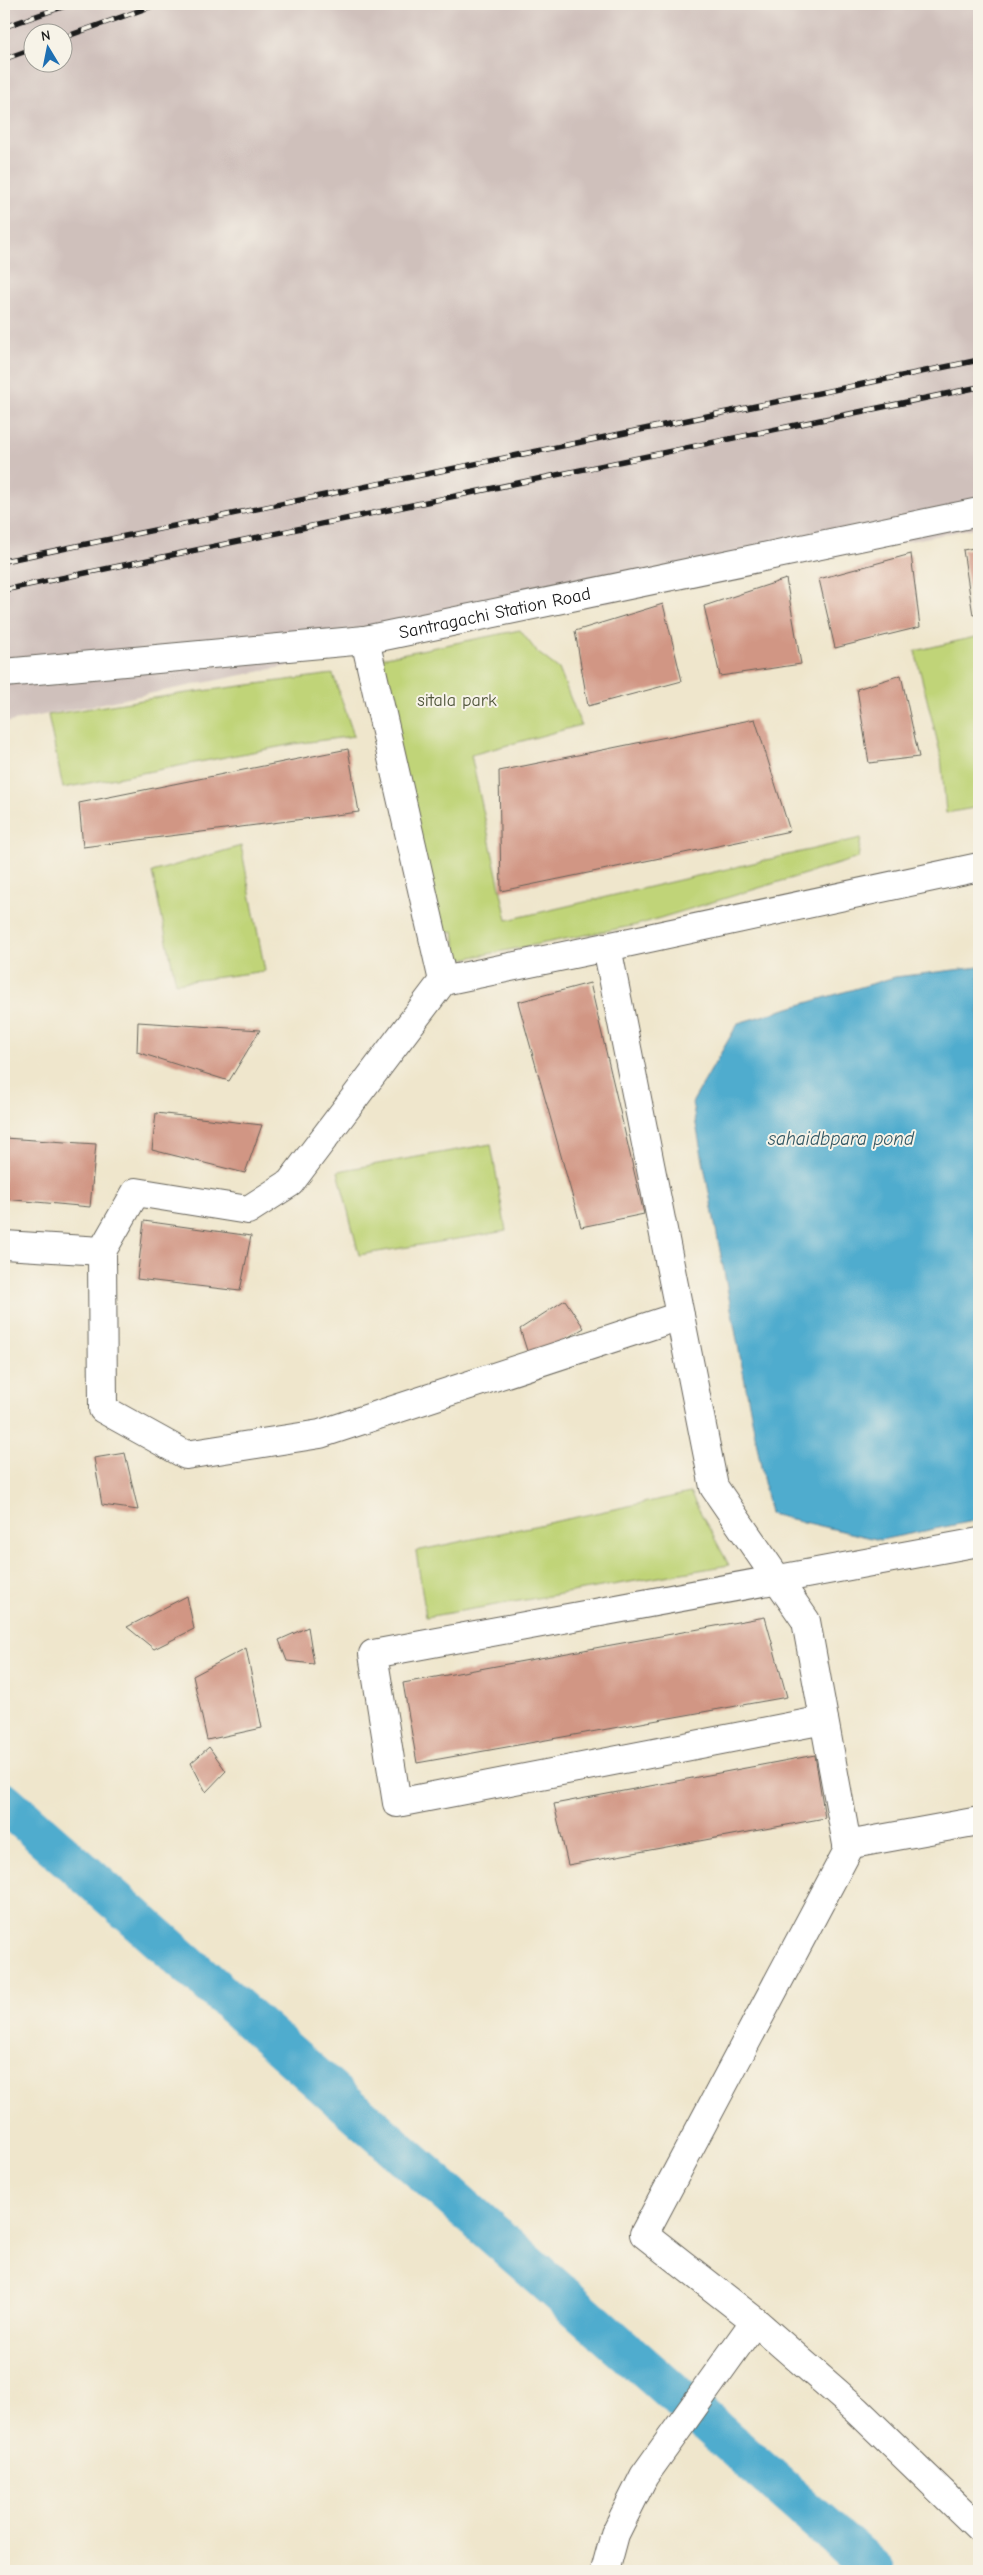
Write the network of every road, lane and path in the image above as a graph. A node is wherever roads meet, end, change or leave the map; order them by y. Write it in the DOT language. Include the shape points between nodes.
graph roads {
  1 [pos="979,512"];
  2 [pos="365,640"];
  3 [pos="4,673"];
  4 [pos="979,867"];
  5 [pos="607,947"];
  6 [pos="443,981"];
  7 [pos="4,1245"];
  8 [pos="102,1251"];
  9 [pos="680,1316"];
  10 [pos="979,1542"];
  11 [pos="776,1580"];
  12 [pos="824,1720"];
  13 [pos="979,1820"];
  14 [pos="847,1844"];
  15 [pos="748,2330"];
  16 [pos="979,2528"];
  17 [pos="605,2571"];
  1 -- 2 [label="street, Santragachi Station Road"];
  2 -- 3 [label="street, Santragachi Station Road"];
  2 -- 6 [label="street"];
  4 -- 5 [label="street"];
  5 -- 6 [label="street"];
  5 -- 9 [label="street"];
  6 -- 8 [label="street" via="290,1183 248,1210 136,1192"];
  7 -- 8 [label="street"];
  8 -- 9 [label="street" via="103,1409 186,1455 320,1434"];
  9 -- 11 [label="street" via="714,1487"];
  10 -- 11 [label="street"];
  11 -- 12 [label="street" via="806,1620"];
  11 -- 12 [label="street" via="373,1654 397,1803"];
  12 -- 14 [label="street"];
  13 -- 14 [label="street"];
  14 -- 15 [label="street" via="848,1850 644,2234"];
  15 -- 16 [label="street" via="857,2410"];
  15 -- 17 [label="street" via="644,2476 615,2534"];
}
